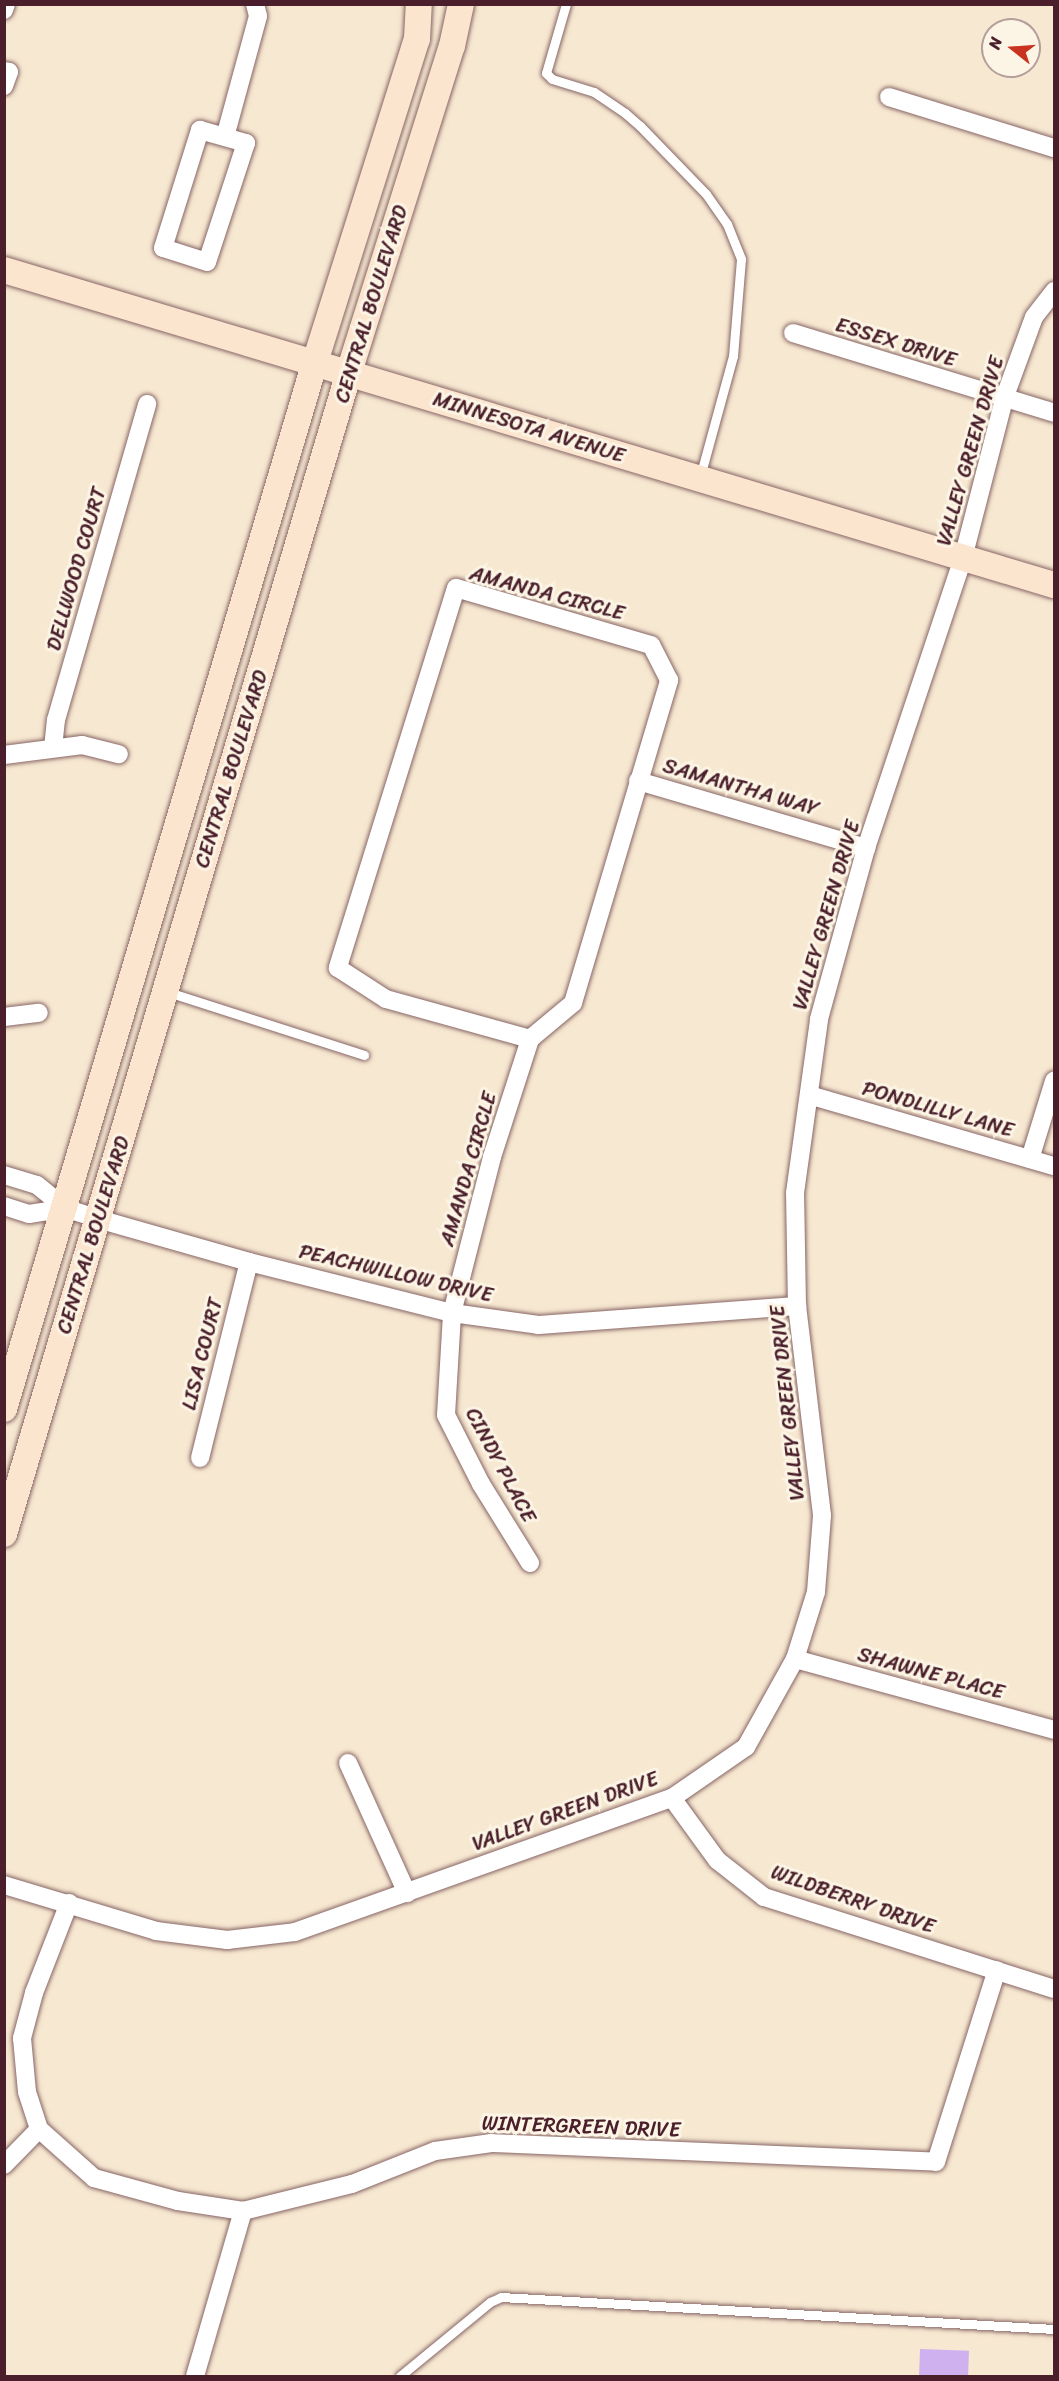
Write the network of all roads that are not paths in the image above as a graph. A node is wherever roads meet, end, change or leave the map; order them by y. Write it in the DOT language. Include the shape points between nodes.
graph roads {
  1 [pos="6,4"];
  2 [pos="255,4"];
  3 [pos="419,4"];
  4 [pos="461,4"];
  5 [pos="567,4"];
  6 [pos="4,10"];
  7 [pos="4,71"];
  8 [pos="4,86"];
  9 [pos="889,97"];
  10 [pos="225,137"];
  11 [pos="1054,148"];
  12 [pos="4,270"];
  13 [pos="1054,291"];
  14 [pos="792,333"];
  15 [pos="315,362"];
  16 [pos="349,372"];
  17 [pos="1004,399"];
  18 [pos="147,404"];
  19 [pos="1054,413"];
  20 [pos="699,479"];
  21 [pos="963,558"];
  22 [pos="1054,585"];
  23 [pos="54,748"];
  24 [pos="119,754"];
  25 [pos="4,755"];
  26 [pos="639,781"];
  27 [pos="866,848"];
  28 [pos="165,992"];
  29 [pos="39,1013"];
  30 [pos="4,1017"];
  31 [pos="530,1039"];
  32 [pos="364,1055"];
  33 [pos="1054,1082"];
  34 [pos="809,1095"];
  35 [pos="1030,1159"];
  36 [pos="1054,1166"];
  37 [pos="4,1175"];
  38 [pos="4,1206"];
  39 [pos="65,1208"];
  40 [pos="98,1219"];
  41 [pos="249,1262"];
  42 [pos="797,1306"];
  43 [pos="452,1313"];
  44 [pos="4,1409"];
  45 [pos="200,1458"];
  46 [pos="4,1534"];
  47 [pos="530,1563"];
  48 [pos="795,1659"];
  49 [pos="1054,1730"];
  50 [pos="348,1763"];
  51 [pos="672,1798"];
  52 [pos="4,1885"];
  53 [pos="407,1893"];
  54 [pos="69,1903"];
  55 [pos="997,1970"];
  56 [pos="1054,1989"];
  57 [pos="39,2129"];
  58 [pos="4,2165"];
  59 [pos="243,2211"];
  60 [pos="1054,2329"];
  61 [pos="195,2376"];
  62 [pos="400,2376"];
  1 -- 6 [label="street"];
  2 -- 10 [label="street" via="258,16"];
  3 -- 15 [label="street, CENTRAL BOULEVARD" via="417,39"];
  4 -- 16 [label="street, CENTRAL BOULEVARD" via="452,46"];
  5 -- 20 [label="lane" via="546,73 552,79 602,97 657,142 706,194 727,224 741,259 733,356"];
  7 -- 8 [label="street" via="9,72"];
  9 -- 11 [label="street"];
  10 -- 10 [label="street" via="200,130 163,248 207,262 246,143"];
  12 -- 15 [label="street, MINNESOTA AVENUE"];
  13 -- 17 [label="street, VALLEY GREEN DRIVE" via="1034,317"];
  14 -- 17 [label="street, ESSEX DRIVE"];
  15 -- 16 [label="street, MINNESOTA AVENUE"];
  15 -- 39 [label="street, CENTRAL BOULEVARD"];
  16 -- 20 [label="street, MINNESOTA AVENUE"];
  16 -- 28 [label="street, CENTRAL BOULEVARD"];
  17 -- 19 [label="street, ESSEX DRIVE"];
  17 -- 21 [label="street, VALLEY GREEN DRIVE"];
  18 -- 23 [label="street, DELLWOOD COURT" via="56,720"];
  20 -- 21 [label="street, MINNESOTA AVENUE"];
  21 -- 22 [label="street, MINNESOTA AVENUE"];
  21 -- 27 [label="street, VALLEY GREEN DRIVE"];
  23 -- 24 [label="street" via="82,745"];
  23 -- 25 [label="street"];
  26 -- 27 [label="street, SAMANTHA WAY"];
  26 -- 31 [label="street, AMANDA CIRCLE" via="573,1003"];
  26 -- 31 [label="street, AMANDA CIRCLE" via="669,680 651,645 456,588 338,968 386,999"];
  27 -- 34 [label="street, VALLEY GREEN DRIVE" via="819,1019"];
  28 -- 32 [label="lane"];
  28 -- 40 [label="street, CENTRAL BOULEVARD"];
  29 -- 30 [label="street"];
  31 -- 43 [label="street, AMANDA CIRCLE" via="492,1156"];
  33 -- 35 [label="street"];
  34 -- 35 [label="street, PONDLILLY LANE"];
  34 -- 42 [label="street, VALLEY GREEN DRIVE" via="795,1193"];
  35 -- 36 [label="street, PONDLILLY LANE"];
  37 -- 39 [label="street, PEACHWILLOW DRIVE" via="37,1185"];
  38 -- 39 [label="street, PEACHWILLOW DRIVE" via="29,1214"];
  39 -- 40 [label="street, PEACHWILLOW DRIVE"];
  39 -- 44 [label="street, CENTRAL BOULEVARD"];
  40 -- 41 [label="street, PEACHWILLOW DRIVE"];
  40 -- 46 [label="street, CENTRAL BOULEVARD"];
  41 -- 43 [label="street, PEACHWILLOW DRIVE"];
  41 -- 45 [label="street, LISA COURT"];
  42 -- 43 [label="street, PEACHWILLOW DRIVE" via="538,1325"];
  42 -- 48 [label="street, VALLEY GREEN DRIVE" via="822,1515 816,1592"];
  43 -- 47 [label="street, CINDY PLACE" via="446,1415 481,1484"];
  48 -- 49 [label="street, SHAWNE PLACE"];
  48 -- 51 [label="street, VALLEY GREEN DRIVE" via="746,1747"];
  50 -- 53 [label="street"];
  51 -- 53 [label="street, VALLEY GREEN DRIVE"];
  51 -- 55 [label="street, WILDBERRY DRIVE" via="717,1860 764,1896"];
  52 -- 54 [label="street, VALLEY GREEN DRIVE"];
  53 -- 54 [label="street, VALLEY GREEN DRIVE" via="295,1932 227,1940 156,1931"];
  54 -- 57 [label="street" via="34,1993 22,2038 27,2092"];
  55 -- 56 [label="street, WILDBERRY DRIVE"];
  55 -- 59 [label="street, WINTERGREEN DRIVE" via="936,2162 491,2143 435,2151 352,2184"];
  57 -- 58 [label="street"];
  57 -- 59 [label="street, WINTERGREEN DRIVE" via="94,2178 178,2201"];
  59 -- 61 [label="street"];
  60 -- 62 [label="lane" via="501,2297"];
}
